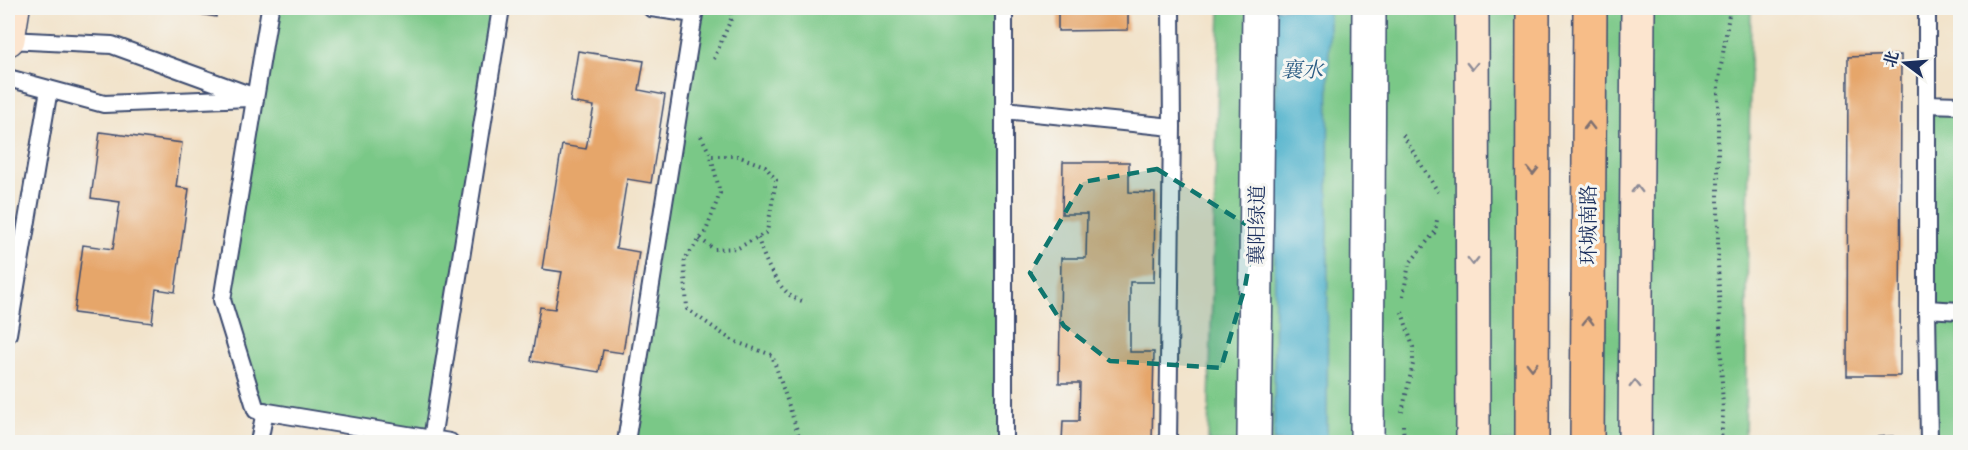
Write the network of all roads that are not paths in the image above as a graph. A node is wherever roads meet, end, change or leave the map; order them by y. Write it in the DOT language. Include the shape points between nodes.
graph roads {
  1 [pos="13,8"];
  2 [pos="270,8"];
  3 [pos="501,8"];
  4 [pos="651,8"];
  5 [pos="1004,8"];
  6 [pos="1171,8"];
  7 [pos="1259,8"];
  8 [pos="1369,8"];
  9 [pos="1472,8"];
  10 [pos="1533,8"];
  11 [pos="1590,8"];
  12 [pos="1638,8"];
  13 [pos="1927,8"];
  14 [pos="695,11"];
  15 [pos="8,40"];
  16 [pos="8,78"];
  17 [pos="49,89"];
  18 [pos="255,97"];
  19 [pos="1927,104"];
  20 [pos="1960,105"];
  21 [pos="1004,110"];
  22 [pos="1172,128"];
  23 [pos="1927,309"];
  24 [pos="1960,310"];
  25 [pos="8,334"];
  26 [pos="265,411"];
  27 [pos="432,439"];
  28 [pos="259,442"];
  29 [pos="450,442"];
  30 [pos="626,442"];
  31 [pos="1004,442"];
  32 [pos="1168,442"];
  33 [pos="1254,442"];
  34 [pos="1367,442"];
  35 [pos="1473,442"];
  36 [pos="1532,442"];
  37 [pos="1587,442"];
  38 [pos="1635,442"];
  39 [pos="1929,442"];
  1 -- 15 [label="street"];
  2 -- 18 [label="lane"];
  3 -- 27 [label="lane"];
  4 -- 14 [label="lane"];
  5 -- 21 [label="lane"];
  6 -- 22 [label="lane"];
  7 -- 33 [label="street, 襄阳绿道"];
  8 -- 34 [label="street"];
  9 -- 35 [label="street, one-way"];
  10 -- 36 [label="highway, one-way"];
  37 -- 11 [label="highway, 环城南路, one-way"];
  38 -- 12 [label="street, one-way"];
  13 -- 19 [label="lane"];
  14 -- 30 [label="lane"];
  15 -- 18 [label="lane" via="112,45"];
  16 -- 17 [label="lane"];
  17 -- 18 [label="lane" via="104,104"];
  17 -- 25 [label="lane"];
  18 -- 26 [label="lane" via="222,300 256,410"];
  19 -- 20 [label="lane"];
  19 -- 23 [label="lane"];
  21 -- 22 [label="lane"];
  21 -- 31 [label="lane"];
  22 -- 32 [label="lane"];
  23 -- 24 [label="lane"];
  23 -- 39 [label="lane"];
  26 -- 27 [label="lane"];
  26 -- 28 [label="lane"];
  27 -- 29 [label="lane"];
}
